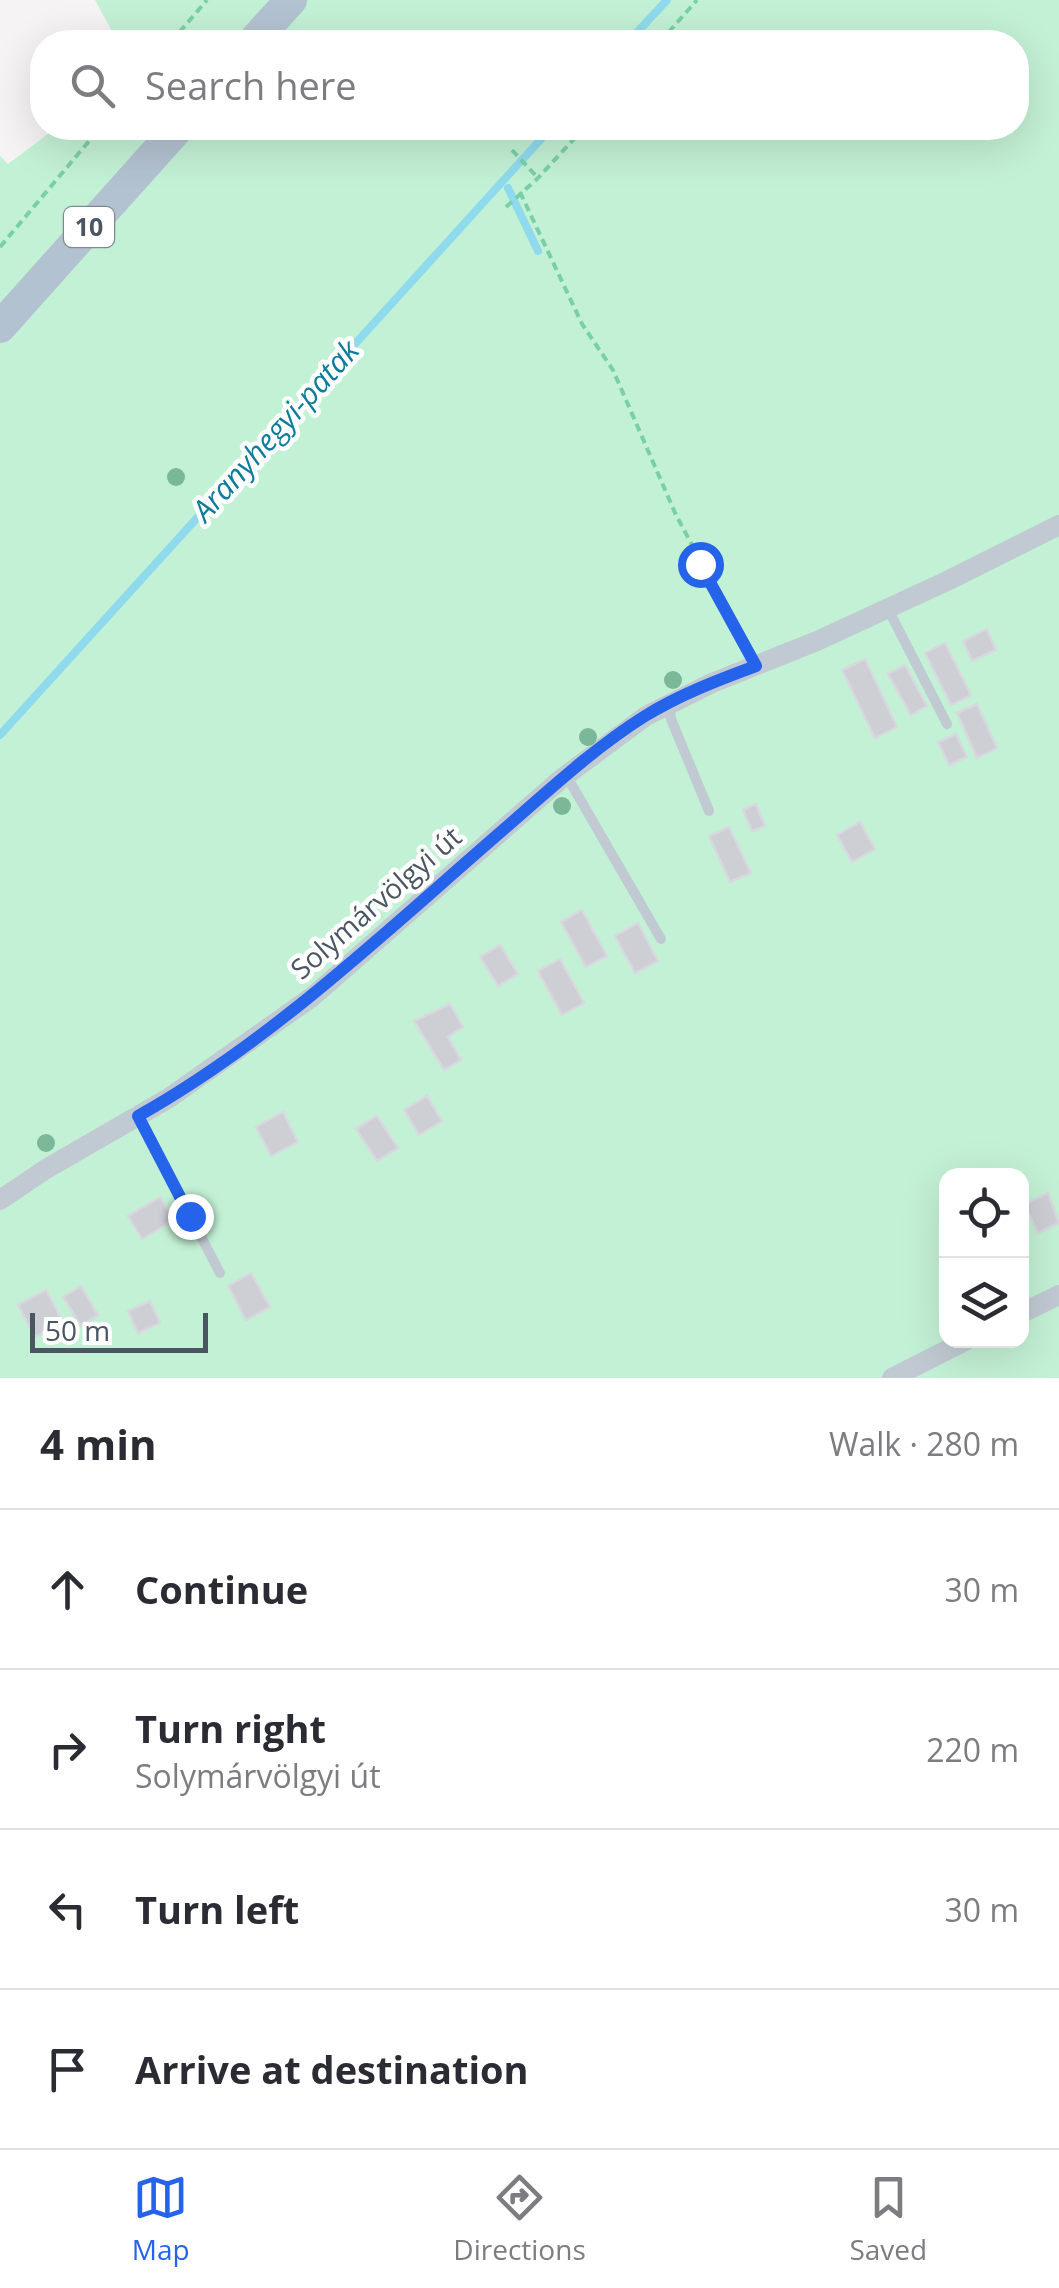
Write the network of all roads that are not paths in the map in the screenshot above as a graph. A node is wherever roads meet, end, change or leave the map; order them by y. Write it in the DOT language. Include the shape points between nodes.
graph roads {
  1 [pos="291,0"];
  2 [pos="264,30"];
  3 [pos="167,140"];
  4 [pos="0,328"];
  5 [pos="1059,525"];
  6 [pos="888,608"];
  7 [pos="670,704"];
  8 [pos="946,724"];
  9 [pos="566,776"];
  10 [pos="709,811"];
  11 [pos="661,939"];
  12 [pos="138,1116"];
  13 [pos="0,1200"];
  14 [pos="220,1274"];
  15 [pos="1059,1294"];
  16 [pos="1029,1309"];
  17 [pos="951,1348"];
  18 [pos="892,1378"];
  1 -- 2 [label="main road"];
  3 -- 4 [label="main road, 10"];
  5 -- 6 [label="street, Solymárvölgyi út"];
  6 -- 7 [label="street, Solymárvölgyi út"];
  6 -- 8 [label="lane"];
  7 -- 9 [label="street, Solymárvölgyi út"];
  7 -- 10 [label="lane"];
  9 -- 11 [label="lane"];
  9 -- 12 [label="street, Solymárvölgyi út" via="312,997"];
  12 -- 13 [label="street, Solymárvölgyi út"];
  12 -- 14 [label="lane"];
  15 -- 16 [label="street"];
  17 -- 18 [label="street"];
}
